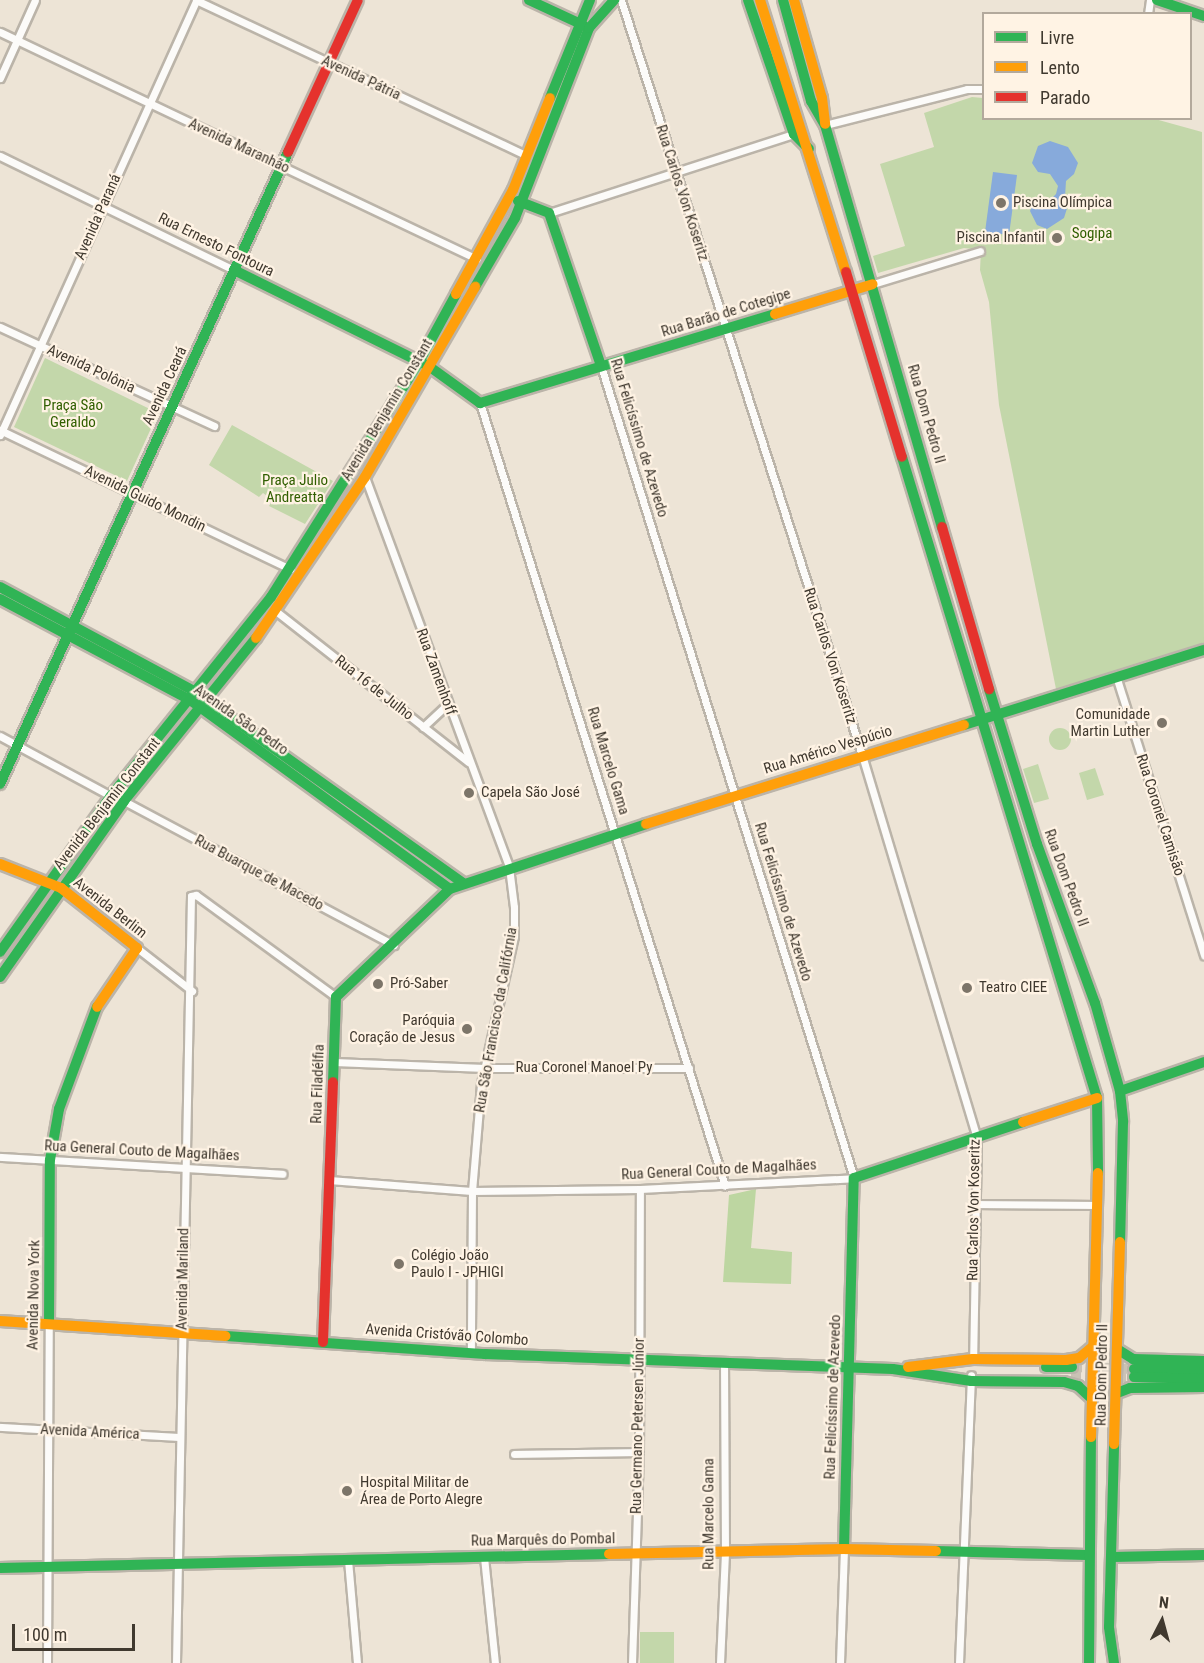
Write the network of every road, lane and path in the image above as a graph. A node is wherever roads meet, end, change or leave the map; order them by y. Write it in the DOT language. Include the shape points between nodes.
graph roads {
  1 [pos="35,0"];
  2 [pos="196,0"];
  3 [pos="358,0"];
  4 [pos="529,0"];
  5 [pos="590,0"];
  6 [pos="614,0"];
  7 [pos="621,0"];
  8 [pos="748,0"];
  9 [pos="760,0"];
  10 [pos="783,0"];
  11 [pos="794,0"];
  12 [pos="1157,0"];
  13 [pos="1204,16"];
  14 [pos="583,25"];
  15 [pos="0,32"];
  16 [pos="17,40"];
  17 [pos="329,62"];
  18 [pos="0,78"];
  19 [pos="982,89"];
  20 [pos="149,104"];
  21 [pos="825,125"];
  22 [pos="794,134"];
  23 [pos="809,149"];
  24 [pos="0,156"];
  25 [pos="527,156"];
  26 [pos="282,165"];
  27 [pos="675,172"];
  28 [pos="510,198"];
  29 [pos="523,202"];
  30 [pos="103,206"];
  31 [pos="549,213"];
  32 [pos="980,251"];
  33 [pos="478,259"];
  34 [pos="234,270"];
  35 [pos="873,284"];
  36 [pos="851,291"];
  37 [pos="0,327"];
  38 [pos="725,328"];
  39 [pos="40,345"];
  40 [pos="419,362"];
  41 [pos="601,366"];
  42 [pos="430,368"];
  43 [pos="480,403"];
  44 [pos="172,407"];
  45 [pos="214,426"];
  46 [pos="1,432"];
  47 [pos="365,477"];
  48 [pos="132,493"];
  49 [pos="290,569"];
  50 [pos="0,587"];
  51 [pos="0,599"];
  52 [pos="277,612"];
  53 [pos="69,630"];
  54 [pos="1204,650"];
  55 [pos="1116,676"];
  56 [pos="193,696"];
  57 [pos="204,704"];
  58 [pos="447,705"];
  59 [pos="996,714"];
  60 [pos="980,718"];
  61 [pos="423,727"];
  62 [pos="0,736"];
  63 [pos="18,746"];
  64 [pos="862,755"];
  65 [pos="470,764"];
  66 [pos="0,784"];
  67 [pos="734,795"];
  68 [pos="111,796"];
  69 [pos="124,801"];
  70 [pos="341,803"];
  71 [pos="381,825"];
  72 [pos="374,834"];
  73 [pos="616,834"];
  74 [pos="415,849"];
  75 [pos="407,858"];
  76 [pos="0,864"];
  77 [pos="509,867"];
  78 [pos="462,882"];
  79 [pos="46,885"];
  80 [pos="61,888"];
  81 [pos="450,890"];
  82 [pos="394,945"];
  83 [pos="137,948"];
  84 [pos="0,952"];
  85 [pos="1204,955"];
  86 [pos="0,977"];
  87 [pos="192,991"];
  88 [pos="336,997"];
  89 [pos="334,1062"];
  90 [pos="1204,1062"];
  91 [pos="485,1068"];
  92 [pos="689,1068"];
  93 [pos="1120,1091"];
  94 [pos="1097,1098"];
  95 [pos="977,1138"];
  96 [pos="0,1157"];
  97 [pos="50,1160"];
  98 [pos="184,1168"];
  99 [pos="282,1174"];
  100 [pos="329,1179"];
  101 [pos="854,1179"];
  102 [pos="725,1186"];
  103 [pos="640,1190"];
  104 [pos="472,1191"];
  105 [pos="975,1204"];
  106 [pos="1096,1205"];
  107 [pos="0,1321"];
  108 [pos="49,1324"];
  109 [pos="182,1331"];
  110 [pos="323,1342"];
  111 [pos="1091,1348"];
  112 [pos="1117,1349"];
  113 [pos="471,1353"];
  114 [pos="973,1359"];
  115 [pos="640,1360"];
  116 [pos="1204,1361"];
  117 [pos="724,1365"];
  118 [pos="849,1368"];
  119 [pos="932,1369"];
  120 [pos="1204,1369"];
  121 [pos="971,1378"];
  122 [pos="1204,1379"];
  123 [pos="1204,1387"];
  124 [pos="1117,1393"];
  125 [pos="1090,1397"];
  126 [pos="0,1427"];
  127 [pos="47,1430"];
  128 [pos="180,1437"];
  129 [pos="639,1452"];
  130 [pos="514,1454"];
  131 [pos="844,1549"];
  132 [pos="725,1551"];
  133 [pos="962,1551"];
  134 [pos="634,1553"];
  135 [pos="1087,1555"];
  136 [pos="1204,1555"];
  137 [pos="484,1557"];
  138 [pos="1113,1557"];
  139 [pos="348,1560"];
  140 [pos="178,1563"];
  141 [pos="48,1567"];
  142 [pos="0,1568"];
  143 [pos="47,1663"];
  144 [pos="176,1663"];
  145 [pos="357,1663"];
  146 [pos="495,1663"];
  147 [pos="632,1663"];
  148 [pos="720,1663"];
  149 [pos="840,1663"];
  150 [pos="959,1663"];
  151 [pos="1089,1663"];
  152 [pos="1114,1663"];
  1 -- 16 [label="street"];
  2 -- 17 [label="street, Avenida Pátria"];
  2 -- 20 [label="street, Avenida Paraná"];
  3 -- 17 [label="main road, Avenida Ceará"];
  4 -- 14 [label="main road"];
  5 -- 14 [label="main road, Avenida Benjamin Constant"];
  6 -- 14 [label="main road, Avenida Benjamin Constant"];
  7 -- 27 [label="street, Rua Carlos Von Koseritz"];
  8 -- 22 [label="main road, Rua Dom Pedro II"];
  9 -- 23 [label="main road, Rua Dom Pedro II"];
  10 -- 21 [label="main road, Rua Dom Pedro II" via="811,101"];
  11 -- 21 [label="main road, Rua Dom Pedro II" via="822,98"];
  12 -- 13 [label="main road"];
  14 -- 25 [label="main road, Avenida Benjamin Constant"];
  14 -- 29 [label="main road, Avenida Benjamin Constant"];
  15 -- 16 [label="street, Avenida Maranhão"];
  16 -- 18 [label="street"];
  16 -- 20 [label="street, Avenida Maranhão"];
  17 -- 25 [label="street, Avenida Pátria"];
  17 -- 26 [label="main road, Avenida Ceará"];
  19 -- 21 [label="street" via="966,89"];
  20 -- 26 [label="street, Avenida Maranhão"];
  20 -- 30 [label="street, Avenida Paraná"];
  21 -- 35 [label="main road, Rua Dom Pedro II"];
  22 -- 23 [label="main road, Rua Dom Pedro II"];
  22 -- 27 [label="street"];
  23 -- 36 [label="main road, Rua Dom Pedro II"];
  24 -- 30 [label="street, Rua Ernesto Fontoura"];
  25 -- 28 [label="main road, Avenida Benjamin Constant"];
  26 -- 33 [label="street, Avenida Maranhão"];
  26 -- 34 [label="main road, Avenida Ceará"];
  27 -- 31 [label="street"];
  27 -- 38 [label="street, Rua Carlos Von Koseritz"];
  28 -- 29 [label="main road"];
  28 -- 33 [label="main road, Avenida Benjamin Constant"];
  29 -- 31 [label="main road"];
  29 -- 42 [label="main road, Avenida Benjamin Constant"];
  30 -- 34 [label="street, Rua Ernesto Fontoura"];
  30 -- 39 [label="street, Avenida Paraná"];
  31 -- 41 [label="main road, Rua Felicíssimo de Azevedo"];
  32 -- 35 [label="street, Rua Barão de Cotegipe"];
  33 -- 40 [label="main road, Avenida Benjamin Constant"];
  34 -- 40 [label="main road, Rua Ernesto Fontoura"];
  34 -- 44 [label="main road, Avenida Ceará"];
  35 -- 36 [label="main road, Rua Barão de Cotegipe"];
  35 -- 59 [label="main road, Rua Dom Pedro II"];
  36 -- 38 [label="main road, Rua Barão de Cotegipe"];
  36 -- 60 [label="main road, Rua Dom Pedro II"];
  37 -- 39 [label="street, Avenida Polônia"];
  38 -- 41 [label="main road, Rua Barão de Cotegipe"];
  38 -- 64 [label="street, Rua Carlos Von Koseritz"];
  39 -- 44 [label="street, Avenida Polônia"];
  39 -- 46 [label="street, Avenida Paraná"];
  40 -- 42 [label="main road, Rua Ernesto Fontoura"];
  40 -- 49 [label="main road, Avenida Benjamin Constant"];
  41 -- 43 [label="main road, Rua Barão de Cotegipe"];
  41 -- 67 [label="street, Rua Felicíssimo de Azevedo"];
  42 -- 43 [label="main road"];
  42 -- 47 [label="main road, Avenida Benjamin Constant"];
  43 -- 73 [label="street, Rua Marcelo Gama"];
  44 -- 45 [label="street, Avenida Polônia"];
  44 -- 48 [label="main road, Avenida Ceará"];
  46 -- 48 [label="street, Avenida Guido Mondin"];
  47 -- 52 [label="main road, Avenida Benjamin Constant"];
  47 -- 58 [label="street, Rua Zamenhoff"];
  48 -- 49 [label="street, Avenida Guido Mondin"];
  48 -- 53 [label="main road, Avenida Ceará"];
  49 -- 56 [label="main road, Avenida Benjamin Constant"];
  50 -- 53 [label="main road, Avenida São Pedro"];
  51 -- 53 [label="main road, Avenida São Pedro"];
  52 -- 57 [label="main road, Avenida Benjamin Constant"];
  52 -- 61 [label="street, Rua 16 de Julho"];
  53 -- 56 [label="main road, Avenida São Pedro"];
  53 -- 63 [label="main road, Avenida Ceará"];
  54 -- 55 [label="main road, Rua Américo Vespúcio"];
  55 -- 59 [label="main road, Rua Américo Vespúcio"];
  55 -- 85 [label="street, Rua Coronel Camisão"];
  56 -- 57 [label="main road, Avenida São Pedro"];
  56 -- 68 [label="main road, Avenida Benjamin Constant"];
  57 -- 69 [label="main road, Avenida Benjamin Constant"];
  57 -- 70 [label="main road, Avenida São Pedro"];
  58 -- 61 [label="street"];
  58 -- 65 [label="street, Rua Zamenhoff"];
  59 -- 60 [label="main road, Rua Américo Vespúcio"];
  59 -- 93 [label="main road, Rua Dom Pedro II" via="1037,844 1095,1003"];
  60 -- 64 [label="main road, Rua Américo Vespúcio"];
  60 -- 94 [label="main road, Rua Dom Pedro II"];
  61 -- 65 [label="street, Rua 16 de Julho"];
  62 -- 63 [label="street"];
  63 -- 66 [label="main road, Avenida Ceará"];
  63 -- 68 [label="street"];
  64 -- 67 [label="main road, Rua Américo Vespúcio"];
  64 -- 95 [label="street, Rua Carlos Von Koseritz"];
  65 -- 77 [label="street, Rua Zamenhoff"];
  67 -- 73 [label="main road, Rua Américo Vespúcio"];
  67 -- 101 [label="street, Rua Felicíssimo de Azevedo"];
  68 -- 79 [label="main road, Avenida Benjamin Constant"];
  69 -- 80 [label="main road, Avenida Benjamin Constant"];
  69 -- 82 [label="street, Rua Buarque de Macedo"];
  70 -- 71 [label="main road, Avenida São Pedro"];
  70 -- 72 [label="main road, Avenida São Pedro"];
  71 -- 72 [label="main road"];
  71 -- 74 [label="main road, Avenida São Pedro"];
  72 -- 75 [label="main road, Avenida São Pedro"];
  73 -- 77 [label="main road, Rua Américo Vespúcio"];
  73 -- 92 [label="street, Rua Marcelo Gama"];
  74 -- 75 [label="main road"];
  74 -- 78 [label="main road, Avenida São Pedro"];
  75 -- 81 [label="main road, Avenida São Pedro"];
  76 -- 79 [label="main road, Avenida Berlim"];
  77 -- 78 [label="main road, Rua Américo Vespúcio"];
  77 -- 91 [label="street, Rua São Francisco da Califórnia" via="514,936"];
  78 -- 81 [label="main road"];
  79 -- 80 [label="main road, Avenida Berlim"];
  79 -- 84 [label="main road, Avenida Benjamin Constant"];
  80 -- 83 [label="main road, Avenida Berlim"];
  80 -- 86 [label="main road, Avenida Benjamin Constant"];
  81 -- 82 [label="main road"];
  82 -- 88 [label="main road"];
  83 -- 87 [label="street, Avenida Berlim"];
  83 -- 97 [label="main road, Avenida Nova York" via="99,1001 76,1055 58,1109"];
  87 -- 88 [label="street, Avenida Mariland" via="191,896 196,895"];
  87 -- 98 [label="street, Avenida Mariland"];
  88 -- 89 [label="main road, Rua Filadélfia"];
  89 -- 91 [label="street, Rua Coronel Manoel Py"];
  89 -- 100 [label="main road, Rua Filadélfia"];
  90 -- 93 [label="main road"];
  91 -- 92 [label="street, Rua Coronel Manoel Py"];
  91 -- 104 [label="street, Rua São Francisco da Califórnia"];
  92 -- 102 [label="street, Rua Marcelo Gama"];
  93 -- 112 [label="main road, Rua Dom Pedro II" via="1123,1122"];
  94 -- 95 [label="main road, Rua General Couto de Magalhães"];
  94 -- 106 [label="main road, Rua Dom Pedro II"];
  95 -- 101 [label="main road, Rua General Couto de Magalhães"];
  95 -- 105 [label="street, Rua Carlos Von Koseritz"];
  96 -- 97 [label="street, Rua General Couto de Magalhães"];
  97 -- 98 [label="street, Rua General Couto de Magalhães"];
  97 -- 108 [label="main road, Avenida Nova York"];
  98 -- 99 [label="street, Rua General Couto de Magalhães"];
  98 -- 109 [label="street, Avenida Mariland"];
  100 -- 104 [label="street, Rua General Couto de Magalhães"];
  100 -- 110 [label="main road, Rua Filadélfia"];
  101 -- 102 [label="street, Rua General Couto de Magalhães"];
  101 -- 118 [label="main road, Rua Felicíssimo de Azevedo"];
  102 -- 103 [label="street, Rua General Couto de Magalhães"];
  103 -- 104 [label="street, Rua General Couto de Magalhães"];
  103 -- 115 [label="street, Rua Germano Petersen Júnior"];
  104 -- 113 [label="street, Rua São Francisco da Califórnia"];
  105 -- 106 [label="street"];
  105 -- 114 [label="street, Rua Carlos Von Koseritz"];
  106 -- 111 [label="main road, Rua Dom Pedro II"];
  107 -- 108 [label="main road, Avenida Cristóvão Colombo"];
  108 -- 109 [label="main road, Avenida Cristóvão Colombo"];
  108 -- 127 [label="street, Avenida Nova York"];
  109 -- 110 [label="main road, Avenida Cristóvão Colombo"];
  109 -- 128 [label="street, Avenida Mariland"];
  110 -- 113 [label="main road, Avenida Cristóvão Colombo"];
  111 -- 114 [label="main road, Avenida Cristóvão Colombo" via="1079,1358 1066,1360"];
  111 -- 125 [label="main road, Rua Dom Pedro II"];
  112 -- 116 [label="main road" via="1133,1359"];
  112 -- 124 [label="main road, Rua Dom Pedro II"];
  113 -- 115 [label="main road, Avenida Cristóvão Colombo"];
  114 -- 119 [label="main road, Avenida Cristóvão Colombo"];
  115 -- 117 [label="main road, Avenida Cristóvão Colombo"];
  115 -- 129 [label="street, Rua Germano Petersen Júnior"];
  117 -- 118 [label="main road, Avenida Cristóvão Colombo"];
  117 -- 132 [label="street, Rua Marcelo Gama"];
  118 -- 119 [label="main road, Avenida Cristóvão Colombo"];
  118 -- 131 [label="main road, Rua Felicíssimo de Azevedo"];
  119 -- 121 [label="main road"];
  119 -- 121 [label="main road" via="1072,1372"];
  120 -- 122 [label="main road" via="1134,1373"];
  121 -- 125 [label="main road" via="1064,1382 1078,1386"];
  121 -- 133 [label="street"];
  123 -- 124 [label="main road" via="1130,1388"];
  124 -- 138 [label="main road, Rua Dom Pedro II"];
  125 -- 135 [label="main road, Rua Dom Pedro II"];
  126 -- 127 [label="street, Avenida América"];
  127 -- 128 [label="street, Avenida América"];
  127 -- 141 [label="street, Avenida Nova York"];
  128 -- 140 [label="street, Avenida Mariland"];
  129 -- 130 [label="street"];
  129 -- 134 [label="street, Rua Germano Petersen Júnior"];
  131 -- 132 [label="main road, Rua Marquês do Pombal"];
  131 -- 133 [label="main road, Rua Marquês do Pombal"];
  131 -- 149 [label="street, Rua Felicíssimo de Azevedo"];
  132 -- 134 [label="main road, Rua Marquês do Pombal"];
  132 -- 148 [label="street, Rua Marcelo Gama"];
  133 -- 135 [label="main road, Rua Marquês do Pombal"];
  133 -- 150 [label="street"];
  134 -- 137 [label="main road, Rua Marquês do Pombal"];
  134 -- 147 [label="street, Rua Germano Petersen Júnior"];
  135 -- 151 [label="main road, Rua Dom Pedro II"];
  136 -- 138 [label="main road"];
  137 -- 139 [label="main road, Rua Marquês do Pombal"];
  137 -- 146 [label="street"];
  138 -- 152 [label="main road, Rua Dom Pedro II" via="1109,1627"];
  139 -- 140 [label="main road, Rua Marquês do Pombal"];
  139 -- 145 [label="street"];
  140 -- 141 [label="main road, Rua Marquês do Pombal"];
  140 -- 144 [label="street, Avenida Mariland"];
  141 -- 142 [label="main road, Rua Marquês do Pombal"];
  141 -- 143 [label="street, Avenida Nova York"];
}
